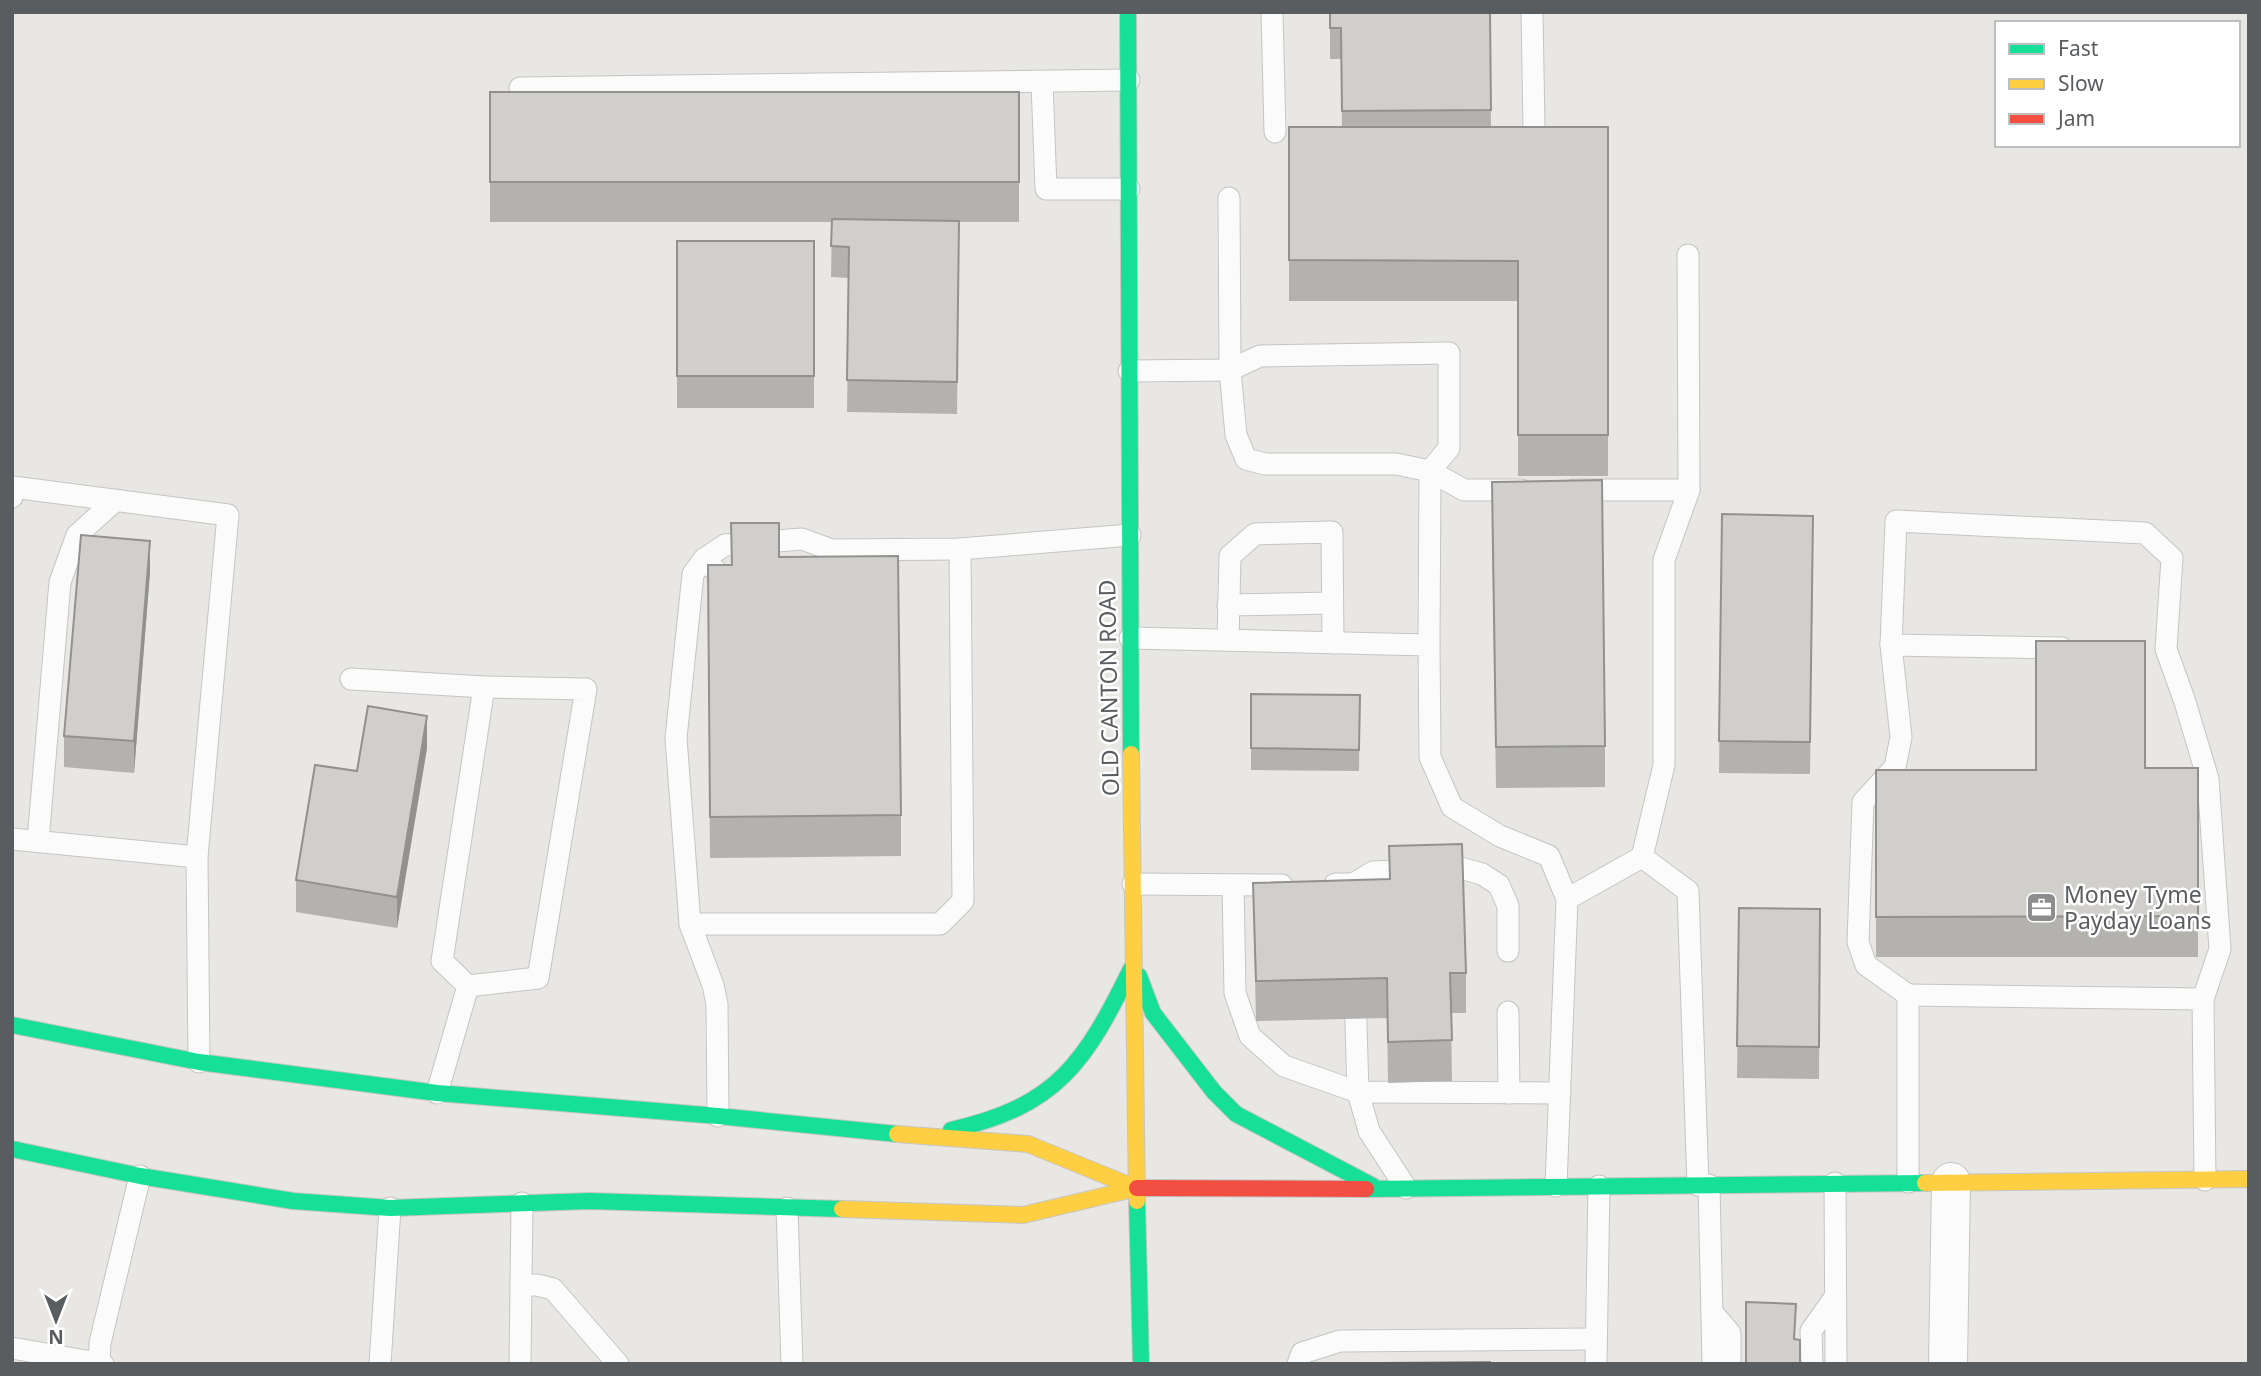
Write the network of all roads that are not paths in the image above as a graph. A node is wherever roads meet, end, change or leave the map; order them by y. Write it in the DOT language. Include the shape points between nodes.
graph roads {
  1 [pos="1128,12"];
  2 [pos="1272,12"];
  3 [pos="1532,12"];
  4 [pos="1129,80"];
  5 [pos="1042,82"];
  6 [pos="520,88"];
  7 [pos="1534,129"];
  8 [pos="1275,132"];
  9 [pos="1129,189"];
  10 [pos="1229,198"];
  11 [pos="1688,255"];
  12 [pos="1230,370"];
  13 [pos="1129,371"];
  14 [pos="1430,471"];
  15 [pos="1689,491"];
  16 [pos="12,497"];
  17 [pos="116,500"];
  18 [pos="1130,535"];
  19 [pos="960,549"];
  20 [pos="704,559"];
  21 [pos="731,576"];
  22 [pos="1332,603"];
  23 [pos="1228,605"];
  24 [pos="1130,638"];
  25 [pos="1228,640"];
  26 [pos="1333,643"];
  27 [pos="1429,645"];
  28 [pos="1891,645"];
  29 [pos="2083,648"];
  30 [pos="351,679"];
  31 [pos="484,687"];
  32 [pos="12,839"];
  33 [pos="38,841"];
  34 [pos="197,857"];
  35 [pos="1642,857"];
  36 [pos="1133,884"];
  37 [pos="1353,884"];
  38 [pos="1233,886"];
  39 [pos="1567,899"];
  40 [pos="1353,908"];
  41 [pos="690,924"];
  42 [pos="1508,951"];
  43 [pos="1134,964"];
  44 [pos="1355,970"];
  45 [pos="468,986"];
  46 [pos="1908,995"];
  47 [pos="2203,999"];
  48 [pos="1508,1012"];
  49 [pos="12,1025"];
  50 [pos="199,1062"];
  51 [pos="1358,1092"];
  52 [pos="437,1093"];
  53 [pos="1509,1093"];
  54 [pos="1560,1093"];
  55 [pos="718,1116"];
  56 [pos="922,1137"];
  57 [pos="12,1149"];
  58 [pos="140,1176"];
  59 [pos="2249,1179"];
  60 [pos="2204,1180"];
  61 [pos="1908,1182"];
  62 [pos="1951,1182"];
  63 [pos="1835,1183"];
  64 [pos="1704,1185"];
  65 [pos="1556,1186"];
  66 [pos="1599,1186"];
  67 [pos="1136,1188"];
  68 [pos="1406,1188"];
  69 [pos="1378,1189"];
  70 [pos="522,1203"];
  71 [pos="390,1208"];
  72 [pos="787,1208"];
  73 [pos="521,1285"];
  74 [pos="1835,1297"];
  75 [pos="1712,1311"];
  76 [pos="1597,1339"];
  77 [pos="12,1348"];
  78 [pos="100,1363"];
  79 [pos="380,1364"];
  80 [pos="520,1364"];
  81 [pos="618,1364"];
  82 [pos="792,1364"];
  83 [pos="1141,1364"];
  84 [pos="1298,1364"];
  85 [pos="1596,1364"];
  86 [pos="1713,1364"];
  87 [pos="1730,1364"];
  88 [pos="1812,1364"];
  89 [pos="1836,1364"];
  90 [pos="1948,1364"];
  1 -- 4 [label="main road, OLD CANTON ROAD"];
  2 -- 8 [label="lane"];
  3 -- 7 [label="lane"];
  4 -- 5 [label="lane"];
  4 -- 9 [label="main road, OLD CANTON ROAD"];
  5 -- 6 [label="lane"];
  5 -- 9 [label="lane" via="1046,189"];
  9 -- 13 [label="main road, OLD CANTON ROAD"];
  10 -- 12 [label="lane"];
  11 -- 15 [label="lane"];
  12 -- 13 [label="lane"];
  12 -- 14 [label="lane" via="1236,435 1246,459 1265,464 1396,464"];
  12 -- 14 [label="lane" via="1260,356 1449,353 1449,448"];
  13 -- 18 [label="main road, OLD CANTON ROAD"];
  14 -- 15 [label="lane" via="1464,491"];
  14 -- 27 [label="lane"];
  15 -- 35 [label="lane" via="1664,560 1664,765"];
  16 -- 17 [label="lane" via="13,487"];
  17 -- 33 [label="lane" via="77,535 60,582"];
  17 -- 34 [label="lane" via="228,515"];
  18 -- 19 [label="lane"];
  18 -- 24 [label="main road, OLD CANTON ROAD"];
  19 -- 20 [label="lane" via="825,558 802,539 725,545"];
  19 -- 41 [label="lane" via="963,901 940,924"];
  20 -- 21 [label="lane" via="721,576"];
  20 -- 41 [label="lane" via="693,574 676,738"];
  22 -- 23 [label="lane"];
  22 -- 23 [label="lane" via="1332,532 1255,534 1230,556"];
  22 -- 26 [label="lane"];
  23 -- 25 [label="lane"];
  24 -- 25 [label="lane"];
  24 -- 36 [label="main road, OLD CANTON ROAD"];
  25 -- 26 [label="lane"];
  26 -- 27 [label="lane"];
  27 -- 39 [label="lane" via="1430,757 1452,807 1500,836 1549,856"];
  28 -- 29 [label="lane"];
  28 -- 46 [label="lane" via="1901,737 1895,767 1863,802 1858,942 1866,965"];
  28 -- 47 [label="lane" via="1896,521 2145,533 2172,558 2159,649 2185,702 2208,779 2220,950"];
  30 -- 31 [label="lane"];
  31 -- 45 [label="lane" via="442,961"];
  31 -- 45 [label="lane" via="586,689 538,978"];
  32 -- 33 [label="lane"];
  33 -- 34 [label="lane"];
  34 -- 50 [label="lane"];
  35 -- 39 [label="lane"];
  35 -- 64 [label="lane" via="1688,891"];
  36 -- 38 [label="lane"];
  36 -- 43 [label="main road, OLD CANTON ROAD"];
  37 -- 38 [label="lane"];
  37 -- 40 [label="lane"];
  37 -- 42 [label="lane" via="1373,872 1460,868 1482,874 1499,886 1507,906"];
  38 -- 51 [label="lane" via="1235,993 1250,1036 1284,1066"];
  39 -- 54 [label="lane"];
  41 -- 55 [label="lane" via="717,1004"];
  43 -- 56 [label="main road" via="1101,1029 1074,1067 1047,1092 1019,1109 983,1122"];
  43 -- 67 [label="main road, OLD CANTON ROAD"];
  43 -- 69 [label="main road" via="1153,1013 1236,1114"];
  44 -- 51 [label="lane"];
  45 -- 52 [label="lane"];
  46 -- 47 [label="lane"];
  46 -- 61 [label="lane"];
  47 -- 60 [label="lane"];
  48 -- 53 [label="lane"];
  49 -- 50 [label="main road"];
  50 -- 52 [label="main road"];
  51 -- 53 [label="lane"];
  51 -- 68 [label="lane" via="1369,1132"];
  52 -- 55 [label="main road"];
  53 -- 54 [label="lane"];
  54 -- 65 [label="lane"];
  55 -- 56 [label="main road"];
  56 -- 67 [label="main road" via="1028,1144"];
  57 -- 58 [label="main road"];
  58 -- 71 [label="main road" via="293,1201"];
  58 -- 78 [label="lane" via="100,1343"];
  59 -- 60 [label="main road"];
  60 -- 62 [label="main road"];
  61 -- 62 [label="main road"];
  61 -- 63 [label="main road"];
  62 -- 90 [label="street"];
  63 -- 64 [label="main road"];
  63 -- 74 [label="lane"];
  64 -- 66 [label="main road"];
  64 -- 75 [label="lane"];
  65 -- 66 [label="main road"];
  65 -- 68 [label="main road"];
  66 -- 76 [label="lane"];
  67 -- 69 [label="main road"];
  67 -- 72 [label="main road" via="1023,1215"];
  67 -- 83 [label="main road, OLD CANTON ROAD"];
  68 -- 69 [label="main road"];
  70 -- 71 [label="main road"];
  70 -- 72 [label="main road"];
  70 -- 73 [label="lane"];
  71 -- 79 [label="lane"];
  72 -- 82 [label="lane"];
  73 -- 80 [label="lane"];
  73 -- 81 [label="lane" via="553,1289"];
  74 -- 88 [label="lane" via="1811,1331"];
  74 -- 89 [label="lane"];
  75 -- 86 [label="lane"];
  75 -- 87 [label="lane" via="1730,1333"];
  76 -- 84 [label="lane" via="1340,1340 1302,1353"];
  76 -- 85 [label="lane"];
  77 -- 78 [label="lane"];
}
